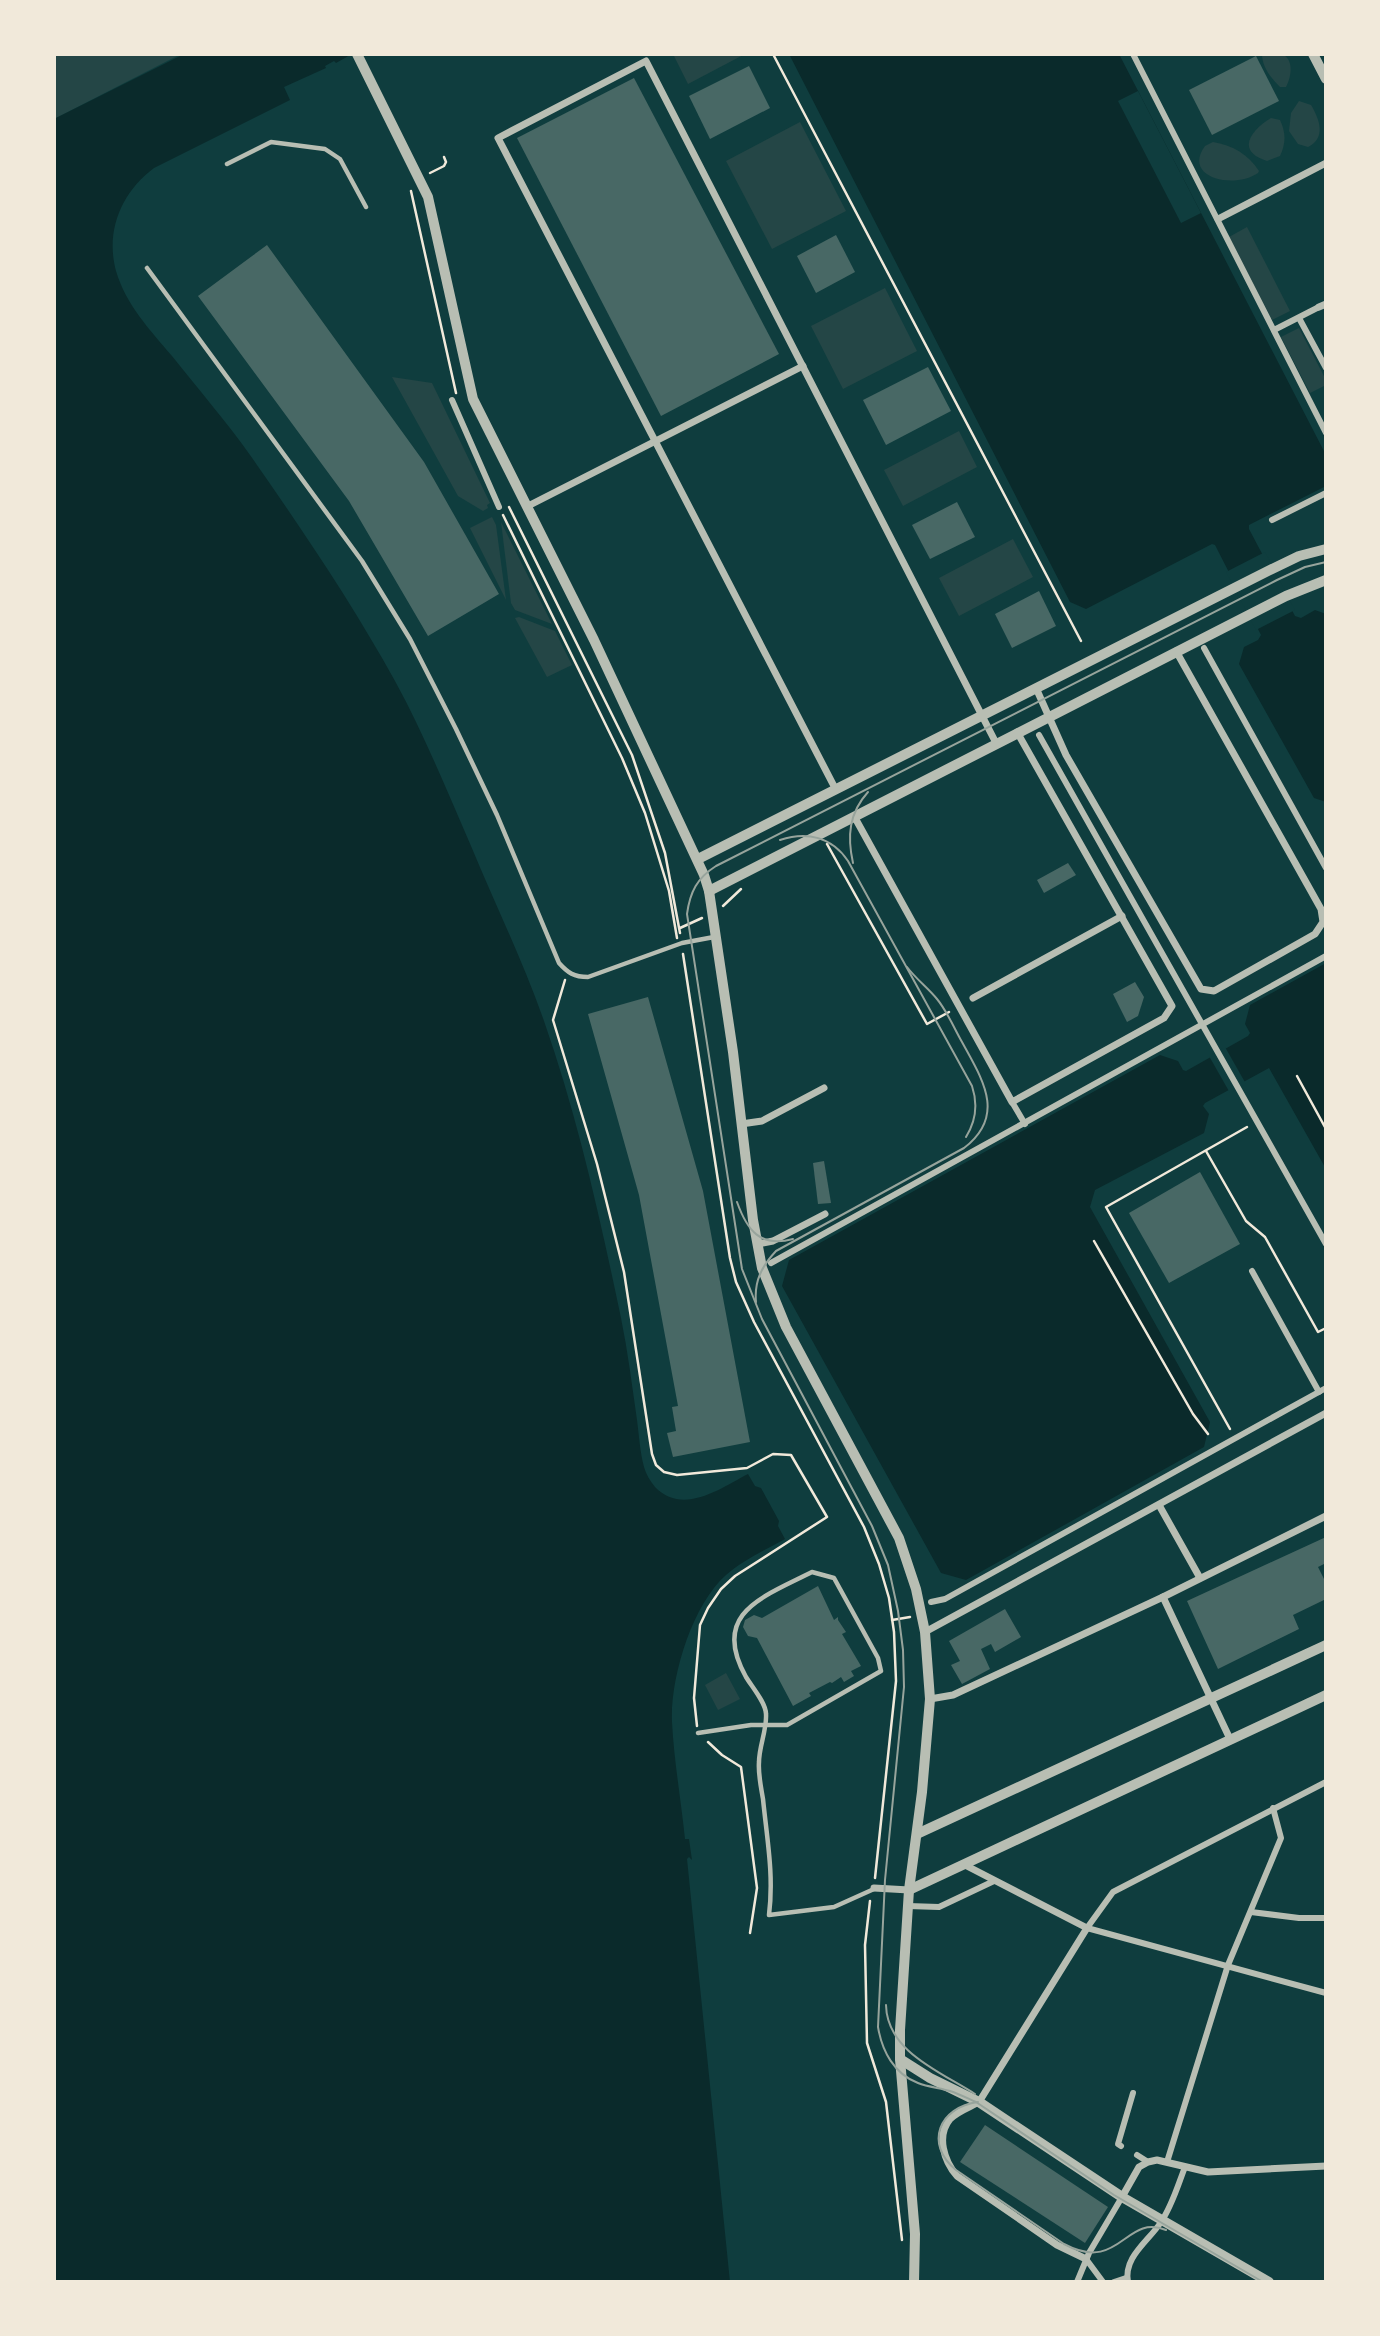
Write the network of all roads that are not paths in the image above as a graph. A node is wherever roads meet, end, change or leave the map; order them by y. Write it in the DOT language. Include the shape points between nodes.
graph roads {
  1 [pos="1133,54"];
  2 [pos="1313,54"];
  3 [pos="358,56"];
  4 [pos="644,58"];
  5 [pos="1326,79"];
  6 [pos="1326,163"];
  7 [pos="227,164"];
  8 [pos="366,207"];
  9 [pos="1218,219"];
  10 [pos="146,268"];
  11 [pos="1323,305"];
  12 [pos="1299,318"];
  13 [pos="1274,330"];
  14 [pos="803,366"];
  15 [pos="1326,368"];
  16 [pos="452,400"];
  17 [pos="1326,433"];
  18 [pos="655,443"];
  19 [pos="1326,493"];
  20 [pos="528,506"];
  21 [pos="499,507"];
  22 [pos="1272,520"];
  23 [pos="1326,549"];
  24 [pos="1326,580"];
  25 [pos="1204,648"];
  26 [pos="1176,652"];
  27 [pos="1036,688"];
  28 [pos="983,716"];
  29 [pos="1049,716"];
  30 [pos="1017,732"];
  31 [pos="1039,735"];
  32 [pos="996,743"];
  33 [pos="836,790"];
  34 [pos="854,816"];
  35 [pos="698,859"];
  36 [pos="1326,868"];
  37 [pos="709,891"];
  38 [pos="1122,916"];
  39 [pos="715,937"];
  40 [pos="1326,956"];
  41 [pos="973,998"];
  42 [pos="1201,1025"];
  43 [pos="824,1088"];
  44 [pos="1012,1102"];
  45 [pos="741,1124"];
  46 [pos="1024,1124"];
  47 [pos="825,1214"];
  48 [pos="758,1244"];
  49 [pos="1326,1244"];
  50 [pos="771,1263"];
  51 [pos="1252,1271"];
  52 [pos="1322,1390"];
  53 [pos="1326,1413"];
  54 [pos="1159,1506"];
  55 [pos="1326,1516"];
  56 [pos="1200,1578"];
  57 [pos="1163,1597"];
  58 [pos="931,1602"];
  59 [pos="925,1632"];
  60 [pos="1326,1645"];
  61 [pos="1326,1695"];
  62 [pos="1210,1697"];
  63 [pos="930,1699"];
  64 [pos="764,1725"];
  65 [pos="698,1733"];
  66 [pos="1230,1740"];
  67 [pos="1326,1782"];
  68 [pos="1273,1808"];
  69 [pos="917,1834"];
  70 [pos="963,1864"];
  71 [pos="994,1881"];
  72 [pos="874,1888"];
  73 [pos="909,1890"];
  74 [pos="908,1906"];
  75 [pos="1251,1912"];
  76 [pos="1326,1918"];
  77 [pos="1087,1928"];
  78 [pos="1228,1965"];
  79 [pos="1326,1993"];
  80 [pos="900,2059"];
  81 [pos="1133,2093"];
  82 [pos="979,2102"];
  83 [pos="1121,2146"];
  84 [pos="1137,2155"];
  85 [pos="1148,2162"];
  86 [pos="1167,2162"];
  87 [pos="1326,2166"];
  88 [pos="1185,2167"];
  89 [pos="1122,2197"];
  90 [pos="1162,2221"];
  91 [pos="1086,2259"];
  92 [pos="1127,2280"];
  93 [pos="914,2282"];
  94 [pos="1077,2282"];
  95 [pos="1103,2282"];
  96 [pos="1114,2282"];
  97 [pos="1269,2282"];
  1 -- 9 [label="street"];
  2 -- 5 [label="street"];
  3 -- 20 [label="street" via="428,197 470,391"];
  4 -- 14 [label="street"];
  4 -- 18 [label="street" via="498,138"];
  6 -- 9 [label="street"];
  7 -- 8 [label="lane" via="271,142 326,149 340,159"];
  9 -- 13 [label="street"];
  10 -- 39 [label="lane" via="362,561 410,639 456,729 559,963 577,977 599,975 678,945"];
  11 -- 12 [label="street"];
  12 -- 13 [label="street"];
  12 -- 15 [label="street"];
  13 -- 17 [label="street"];
  14 -- 18 [label="street"];
  14 -- 28 [label="street"];
  16 -- 21 [label="street"];
  18 -- 20 [label="street"];
  18 -- 33 [label="street"];
  19 -- 22 [label="street"];
  20 -- 35 [label="street"];
  23 -- 27 [label="street" via="1234,587"];
  24 -- 26 [label="street"];
  25 -- 36 [label="street"];
  26 -- 29 [label="street"];
  26 -- 29 [label="street" via="1321,909 1323,922 1315,934 1214,991 1201,989 1066,755"];
  27 -- 28 [label="street"];
  27 -- 29 [label="street"];
  28 -- 32 [label="street"];
  28 -- 33 [label="street"];
  29 -- 30 [label="street"];
  30 -- 32 [label="street"];
  30 -- 38 [label="street"];
  31 -- 42 [label="street"];
  32 -- 34 [label="street"];
  33 -- 35 [label="street"];
  34 -- 37 [label="street"];
  34 -- 44 [label="street"];
  35 -- 37 [label="street"];
  37 -- 39 [label="street"];
  38 -- 41 [label="street"];
  38 -- 44 [label="street" via="1172,1006 1164,1018"];
  39 -- 45 [label="street"];
  40 -- 42 [label="street"];
  42 -- 46 [label="street"];
  42 -- 49 [label="street"];
  43 -- 45 [label="street" via="762,1121"];
  44 -- 46 [label="street"];
  45 -- 48 [label="street"];
  46 -- 50 [label="street"];
  47 -- 48 [label="street" via="785,1236"];
  48 -- 59 [label="street" via="766,1280 786,1327 899,1538"];
  51 -- 52 [label="street"];
  52 -- 58 [label="street" via="945,1599"];
  53 -- 54 [label="street"];
  54 -- 56 [label="street"];
  54 -- 59 [label="street"];
  55 -- 56 [label="street"];
  56 -- 57 [label="street"];
  57 -- 62 [label="street"];
  57 -- 63 [label="street" via="953,1695"];
  59 -- 63 [label="street"];
  60 -- 62 [label="street"];
  61 -- 66 [label="street"];
  62 -- 66 [label="street"];
  62 -- 69 [label="street"];
  63 -- 69 [label="street"];
  64 -- 64 [label="lane" via="787,1725 881,1671 834,1578 812,1572 750,1606 736,1624 734,1651 766,1712"];
  64 -- 65 [label="lane"];
  64 -- 72 [label="lane" via="759,1762 773,1886 769,1915 834,1907"];
  66 -- 70 [label="street"];
  67 -- 68 [label="street"];
  68 -- 75 [label="street" via="1282,1838"];
  68 -- 77 [label="street" via="1113,1892"];
  69 -- 73 [label="street"];
  70 -- 71 [label="street"];
  70 -- 73 [label="street"];
  71 -- 74 [label="street" via="939,1907"];
  71 -- 77 [label="street"];
  72 -- 73 [label="street"];
  73 -- 74 [label="street"];
  74 -- 80 [label="street"];
  75 -- 76 [label="street"];
  75 -- 78 [label="street"];
  77 -- 78 [label="street"];
  77 -- 82 [label="street"];
  78 -- 79 [label="street"];
  78 -- 86 [label="street"];
  80 -- 82 [label="street"];
  80 -- 93 [label="street" via="915,2234"];
  81 -- 83 [label="street"];
  82 -- 89 [label="street"];
  82 -- 91 [label="street" via="955,2115 944,2131 944,2152 952,2171 1057,2245"];
  84 -- 85 [label="street"];
  85 -- 86 [label="street"];
  85 -- 89 [label="street" via="1139,2167"];
  86 -- 88 [label="street"];
  87 -- 88 [label="street" via="1208,2172"];
  88 -- 90 [label="street"];
  89 -- 90 [label="street"];
  89 -- 91 [label="street"];
  90 -- 92 [label="street" via="1130,2260"];
  90 -- 97 [label="street"];
  91 -- 94 [label="street"];
  91 -- 95 [label="street"];
  92 -- 96 [label="street"];
}
